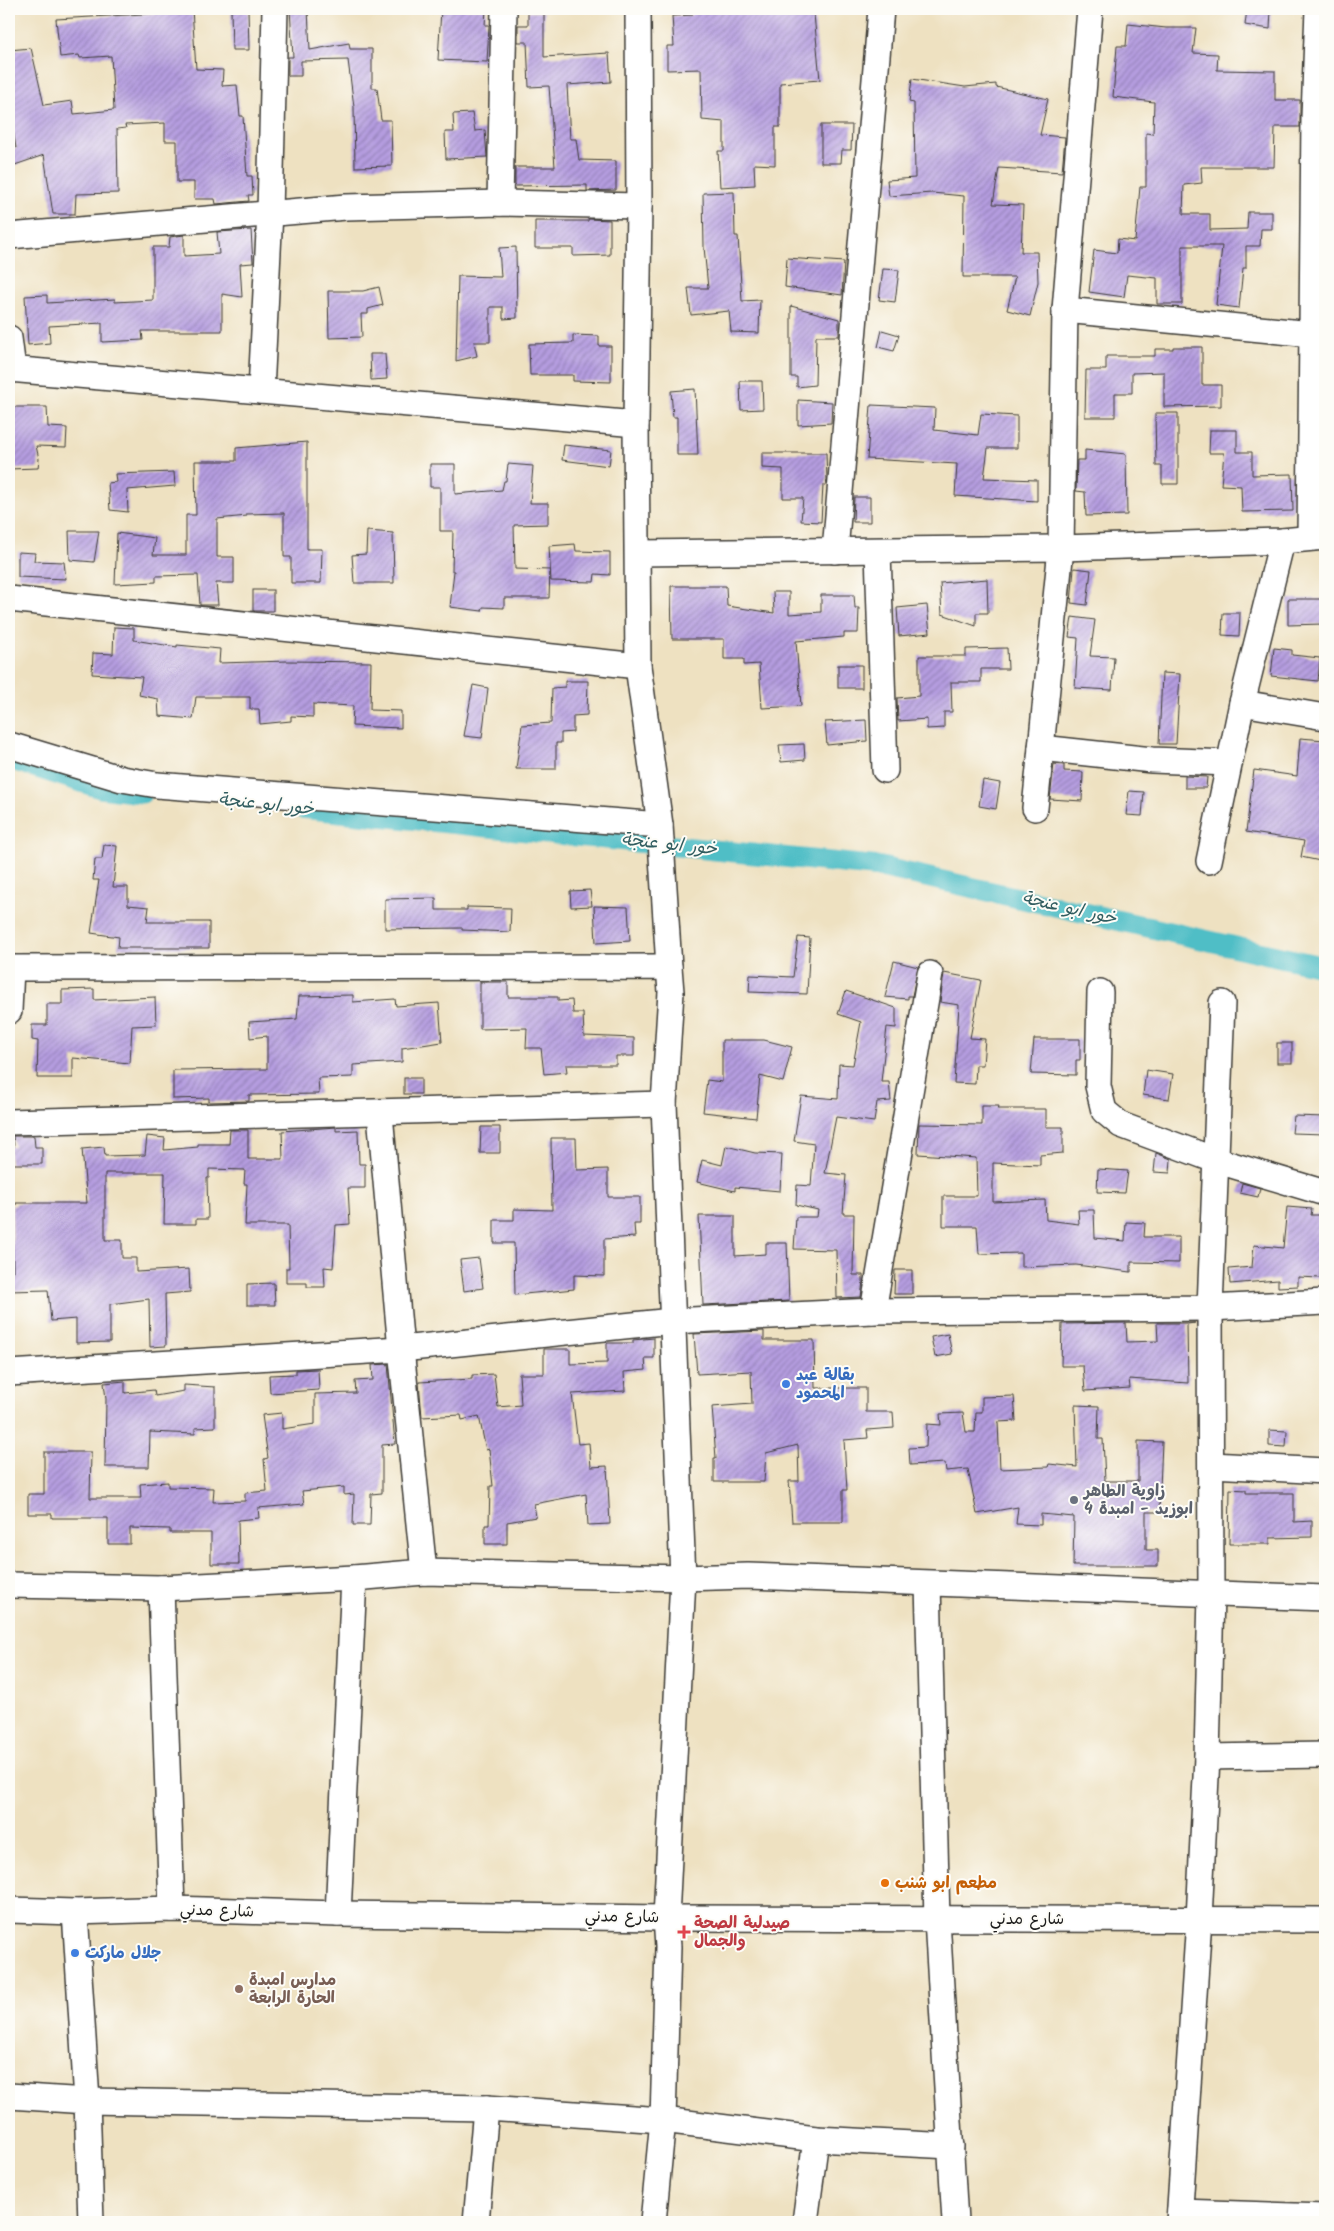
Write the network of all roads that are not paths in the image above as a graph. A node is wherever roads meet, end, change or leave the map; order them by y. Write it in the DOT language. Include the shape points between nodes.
graph roads {
  1 [pos="275,9"];
  2 [pos="504,9"];
  3 [pos="638,9"];
  4 [pos="881,9"];
  5 [pos="1090,9"];
  6 [pos="1318,9"];
  7 [pos="1320,117"];
  8 [pos="500,203"];
  9 [pos="639,206"];
  10 [pos="270,212"];
  11 [pos="9,236"];
  12 [pos="1065,310"];
  13 [pos="1312,334"];
  14 [pos="9,338"];
  15 [pos="11,369"];
  16 [pos="260,391"];
  17 [pos="636,424"];
  18 [pos="1318,538"];
  19 [pos="1282,541"];
  20 [pos="1061,548"];
  21 [pos="835,551"];
  22 [pos="878,551"];
  23 [pos="638,553"];
  24 [pos="9,599"];
  25 [pos="638,666"];
  26 [pos="1242,703"];
  27 [pos="1325,716"];
  28 [pos="9,745"];
  29 [pos="1041,748"];
  30 [pos="1229,763"];
  31 [pos="885,770"];
  32 [pos="1035,808"];
  33 [pos="660,825"];
  34 [pos="1209,861"];
  35 [pos="669,967"];
  36 [pos="10,968"];
  37 [pos="930,974"];
  38 [pos="1100,992"];
  39 [pos="1222,1003"];
  40 [pos="9,1011"];
  41 [pos="664,1104"];
  42 [pos="380,1114"];
  43 [pos="9,1122"];
  44 [pos="1215,1160"];
  45 [pos="1325,1193"];
  46 [pos="1325,1302"];
  47 [pos="1210,1308"];
  48 [pos="873,1311"];
  49 [pos="672,1321"];
  50 [pos="401,1349"];
  51 [pos="9,1373"];
  52 [pos="1212,1465"];
  53 [pos="1325,1471"];
  54 [pos="424,1572"];
  55 [pos="354,1578"];
  56 [pos="682,1578"];
  57 [pos="928,1584"];
  58 [pos="9,1585"];
  59 [pos="161,1588"];
  60 [pos="1211,1594"];
  61 [pos="1325,1598"];
  62 [pos="1325,1755"];
  63 [pos="1206,1757"];
  64 [pos="172,1909"];
  65 [pos="9,1910"];
  66 [pos="75,1912"];
  67 [pos="338,1914"];
  68 [pos="666,1918"];
  69 [pos="937,1919"];
  70 [pos="1198,1919"];
  71 [pos="1325,1920"];
  72 [pos="9,2096"];
  73 [pos="87,2102"];
  74 [pos="486,2108"];
  75 [pos="662,2120"];
  76 [pos="816,2139"];
  77 [pos="951,2146"];
  78 [pos="1179,2217"];
  79 [pos="1325,2217"];
  80 [pos="91,2222"];
  81 [pos="476,2222"];
  82 [pos="653,2222"];
  83 [pos="806,2222"];
  84 [pos="955,2222"];
  1 -- 10 [label="street"];
  2 -- 8 [label="street"];
  3 -- 9 [label="street"];
  4 -- 21 [label="street"];
  5 -- 12 [label="street"];
  6 -- 7 [label="street"];
  7 -- 13 [label="street"];
  8 -- 9 [label="street"];
  8 -- 10 [label="street"];
  9 -- 17 [label="street"];
  10 -- 11 [label="street"];
  10 -- 16 [label="street"];
  12 -- 13 [label="street"];
  12 -- 20 [label="street"];
  13 -- 18 [label="street"];
  14 -- 15 [label="street"];
  15 -- 16 [label="street"];
  16 -- 17 [label="street"];
  17 -- 23 [label="street"];
  18 -- 19 [label="street"];
  19 -- 20 [label="street"];
  19 -- 26 [label="street"];
  20 -- 22 [label="street"];
  20 -- 29 [label="street"];
  21 -- 22 [label="street"];
  21 -- 23 [label="street"];
  22 -- 31 [label="street"];
  23 -- 25 [label="street"];
  24 -- 25 [label="street"];
  25 -- 33 [label="street"];
  26 -- 27 [label="street"];
  26 -- 30 [label="street"];
  28 -- 33 [label="street" via="157,785"];
  29 -- 30 [label="street" via="1152,760"];
  29 -- 32 [label="street"];
  30 -- 34 [label="street"];
  33 -- 35 [label="street"];
  35 -- 36 [label="street"];
  35 -- 41 [label="street" via="671,992"];
  36 -- 40 [label="street"];
  37 -- 48 [label="street"];
  38 -- 44 [label="street" via="1098,1086 1104,1112 1120,1125"];
  39 -- 44 [label="street"];
  41 -- 42 [label="street"];
  41 -- 49 [label="street"];
  42 -- 43 [label="street"];
  42 -- 50 [label="street"];
  44 -- 45 [label="street"];
  44 -- 47 [label="street"];
  46 -- 47 [label="street"];
  47 -- 48 [label="street"];
  47 -- 52 [label="street"];
  48 -- 49 [label="street"];
  49 -- 50 [label="street"];
  49 -- 56 [label="street"];
  50 -- 51 [label="street"];
  50 -- 54 [label="street"];
  52 -- 53 [label="street"];
  52 -- 60 [label="street"];
  54 -- 55 [label="street"];
  54 -- 56 [label="street"];
  55 -- 59 [label="street"];
  55 -- 67 [label="street"];
  56 -- 57 [label="street" via="748,1576"];
  56 -- 68 [label="street"];
  57 -- 60 [label="street"];
  57 -- 69 [label="street"];
  58 -- 59 [label="street"];
  59 -- 64 [label="street"];
  60 -- 61 [label="street"];
  60 -- 63 [label="street"];
  62 -- 63 [label="street"];
  63 -- 70 [label="street"];
  64 -- 66 [label="street, شارع مدني"];
  64 -- 67 [label="street, شارع مدني"];
  65 -- 66 [label="street, شارع مدني"];
  66 -- 73 [label="street"];
  67 -- 68 [label="street, شارع مدني"];
  68 -- 69 [label="street, شارع مدني"];
  68 -- 75 [label="street" via="668,1947"];
  69 -- 70 [label="street, شارع مدني"];
  69 -- 77 [label="street"];
  70 -- 71 [label="street, شارع مدني"];
  70 -- 78 [label="street"];
  72 -- 73 [label="street"];
  73 -- 74 [label="street"];
  73 -- 80 [label="street"];
  74 -- 75 [label="street"];
  74 -- 81 [label="street"];
  75 -- 76 [label="street"];
  75 -- 82 [label="street"];
  76 -- 77 [label="street"];
  76 -- 83 [label="street"];
  77 -- 84 [label="street"];
  78 -- 79 [label="street"];
}
